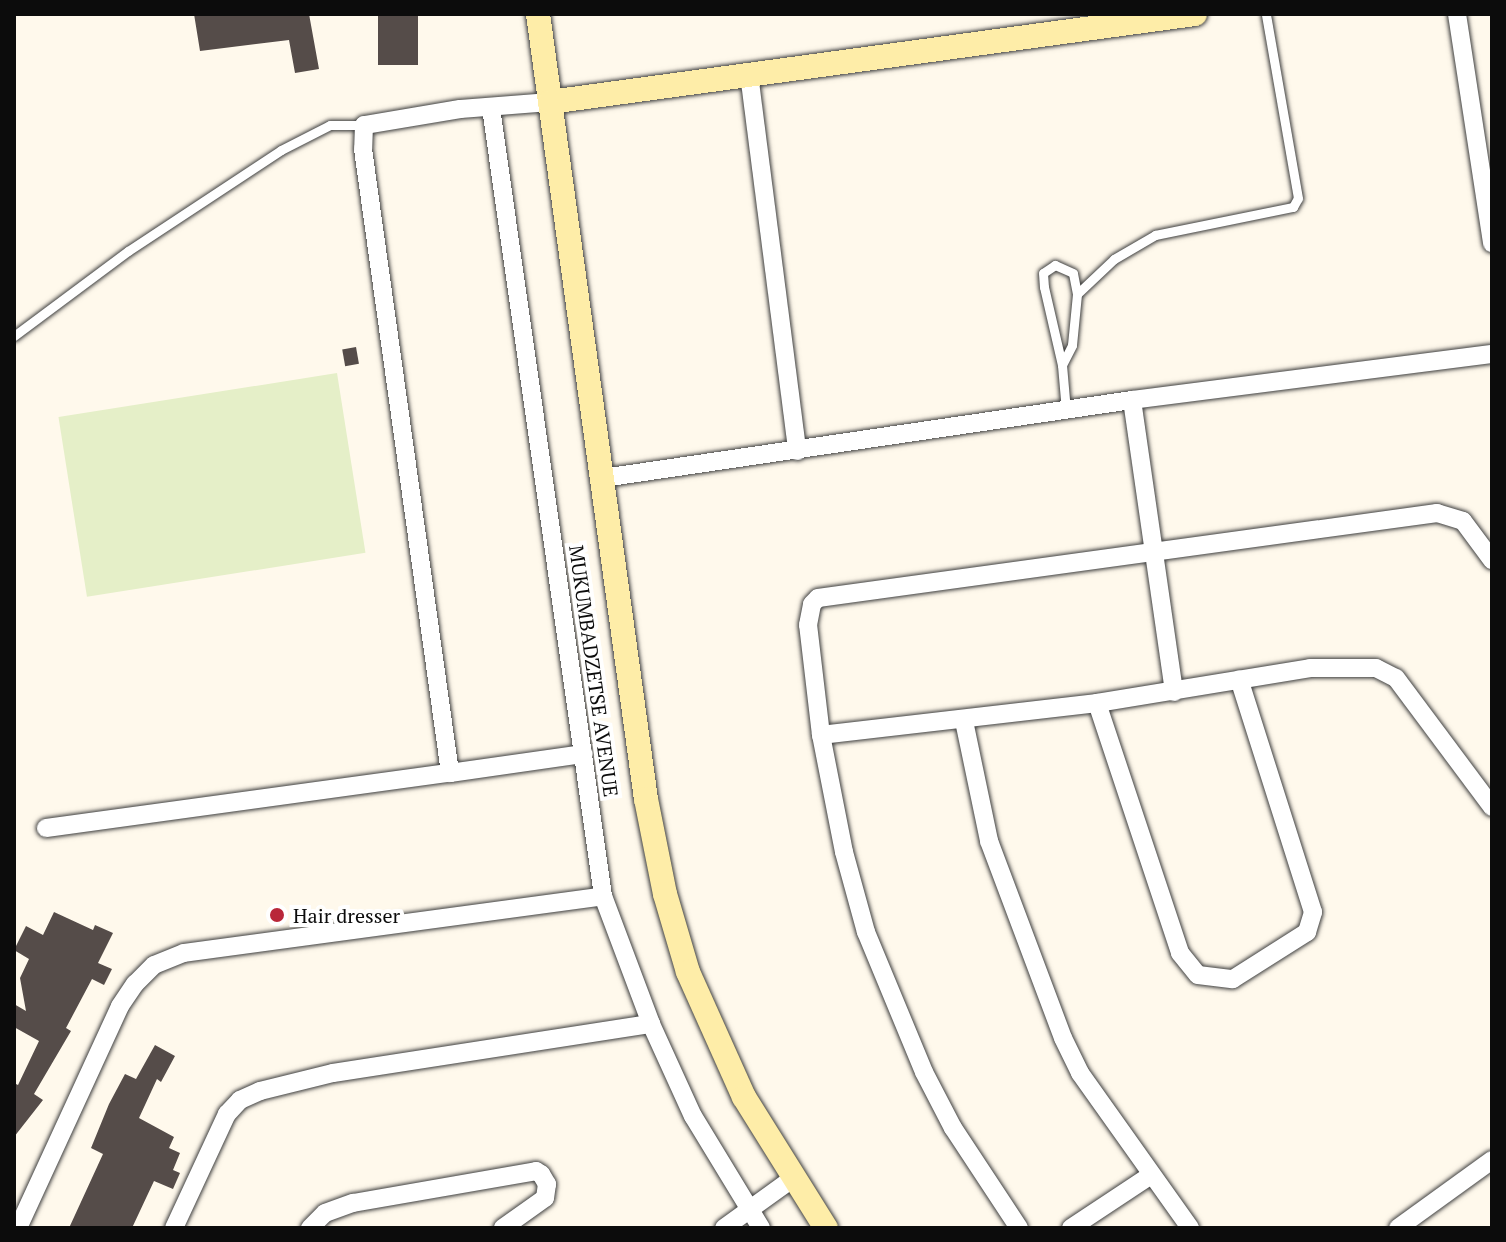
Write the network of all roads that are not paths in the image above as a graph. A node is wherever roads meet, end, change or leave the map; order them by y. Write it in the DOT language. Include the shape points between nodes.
graph roads {
  1 [pos="538,14"];
  2 [pos="1195,14"];
  3 [pos="1266,14"];
  4 [pos="1457,14"];
  5 [pos="1101,20"];
  6 [pos="749,74"];
  7 [pos="550,102"];
  8 [pos="491,108"];
  9 [pos="364,125"];
  10 [pos="1492,243"];
  11 [pos="1077,294"];
  12 [pos="14,336"];
  13 [pos="1492,354"];
  14 [pos="1062,365"];
  15 [pos="1132,400"];
  16 [pos="1066,411"];
  17 [pos="797,451"];
  18 [pos="603,478"];
  19 [pos="1152,550"];
  20 [pos="1492,560"];
  21 [pos="1239,679"];
  22 [pos="1174,692"];
  23 [pos="1097,703"];
  24 [pos="964,721"];
  25 [pos="821,735"];
  26 [pos="584,754"];
  27 [pos="450,773"];
  28 [pos="1492,807"];
  29 [pos="46,828"];
  30 [pos="603,896"];
  31 [pos="651,1024"];
  32 [pos="1492,1160"];
  33 [pos="1151,1175"];
  34 [pos="792,1179"];
  35 [pos="749,1211"];
  36 [pos="526,1222"];
  37 [pos="18,1228"];
  38 [pos="174,1228"];
  39 [pos="310,1228"];
  40 [pos="503,1228"];
  41 [pos="724,1228"];
  42 [pos="761,1228"];
  43 [pos="826,1228"];
  44 [pos="1019,1228"];
  45 [pos="1071,1228"];
  46 [pos="1190,1228"];
  47 [pos="1398,1228"];
  1 -- 7 [label="street"];
  2 -- 5 [label="street"];
  3 -- 11 [label="lane" via="1298,198 1293,207 1155,235 1114,259"];
  4 -- 10 [label="street"];
  5 -- 6 [label="street"];
  6 -- 7 [label="street"];
  6 -- 17 [label="street"];
  7 -- 8 [label="street"];
  7 -- 18 [label="street"];
  8 -- 9 [label="street"];
  8 -- 26 [label="street, MUKUMBADZETSE AVENUE"];
  9 -- 12 [label="lane" via="330,125 281,150 128,251"];
  9 -- 27 [label="street" via="375,249"];
  11 -- 14 [label="lane" via="1072,345"];
  11 -- 14 [label="lane" via="1073,273 1055,265 1046,269 1047,308"];
  13 -- 15 [label="street"];
  14 -- 16 [label="lane"];
  15 -- 16 [label="street"];
  15 -- 19 [label="street"];
  16 -- 17 [label="street"];
  17 -- 18 [label="street"];
  18 -- 34 [label="street" via="646,799 669,907 688,972 726,1058"];
  19 -- 20 [label="street" via="1437,513 1463,521"];
  19 -- 22 [label="street"];
  19 -- 25 [label="street" via="818,598 808,625"];
  21 -- 22 [label="street"];
  21 -- 23 [label="street" via="1313,912 1307,932 1233,979 1198,975 1180,953"];
  21 -- 28 [label="street" via="1310,668 1359,666 1387,672"];
  22 -- 23 [label="street"];
  23 -- 24 [label="street"];
  24 -- 25 [label="street"];
  24 -- 33 [label="street" via="989,841 1046,998 1080,1073"];
  25 -- 44 [label="street" via="844,852 866,932 894,1004 953,1128"];
  26 -- 27 [label="street"];
  26 -- 30 [label="street, MUKUMBADZETSE AVENUE"];
  27 -- 29 [label="street"];
  30 -- 31 [label="street, MUKUMBADZETSE AVENUE"];
  30 -- 37 [label="street" via="184,953 154,965 120,1006"];
  31 -- 35 [label="street, MUKUMBADZETSE AVENUE" via="693,1116"];
  31 -- 38 [label="street" via="333,1073 260,1091 240,1100 227,1114"];
  32 -- 47 [label="street"];
  33 -- 45 [label="street"];
  33 -- 46 [label="street"];
  34 -- 35 [label="street"];
  34 -- 43 [label="street"];
  35 -- 41 [label="street"];
  35 -- 42 [label="street, MUKUMBADZETSE AVENUE"];
  36 -- 39 [label="street" via="545,1198 547,1184 536,1171 353,1203 325,1213"];
  36 -- 40 [label="street"];
}
